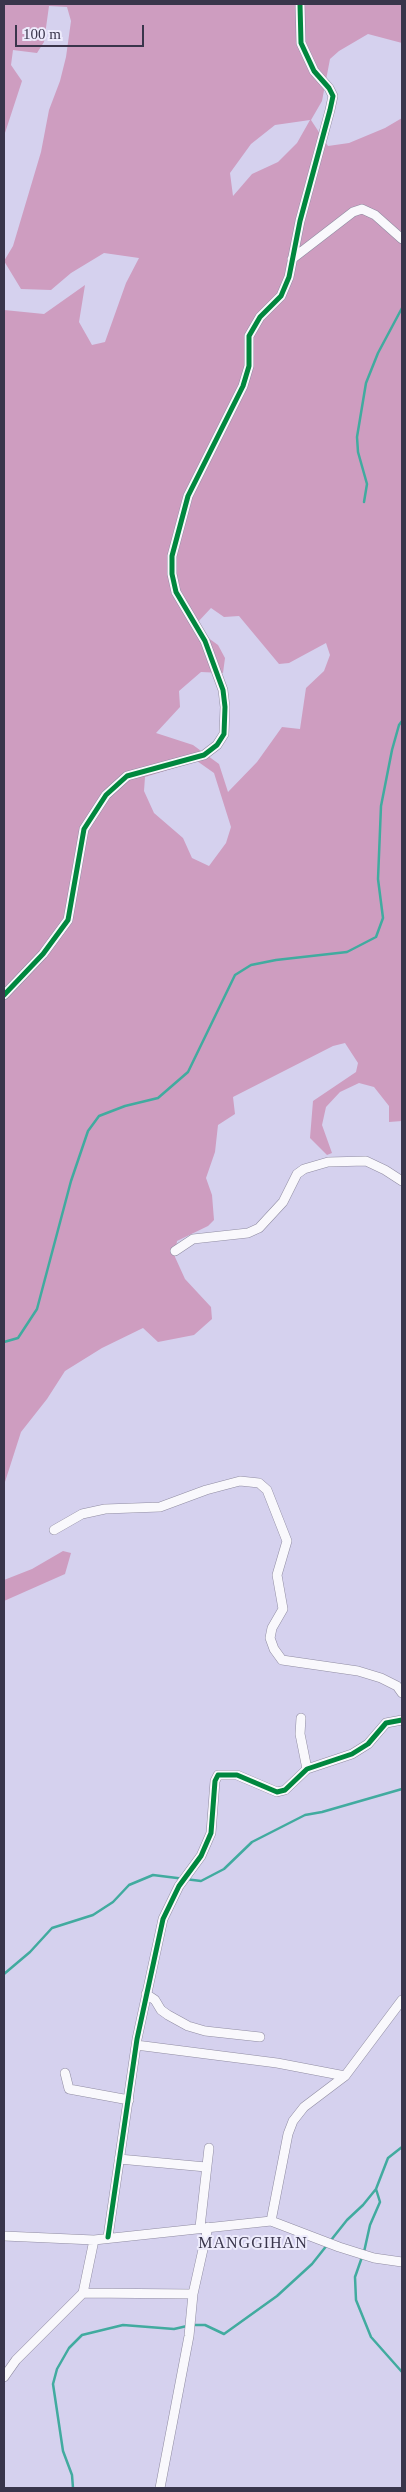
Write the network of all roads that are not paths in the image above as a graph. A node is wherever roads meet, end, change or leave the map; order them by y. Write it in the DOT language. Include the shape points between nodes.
graph roads {
  1 [pos="300,4"];
  2 [pos="402,239"];
  3 [pos="292,258"];
  4 [pos="4,995"];
  5 [pos="402,1181"];
  6 [pos="175,1251"];
  7 [pos="54,1530"];
  8 [pos="402,1693"];
  9 [pos="301,1718"];
  10 [pos="402,1720"];
  11 [pos="307,1769"];
  12 [pos="146,1994"];
  13 [pos="402,2000"];
  14 [pos="260,2037"];
  15 [pos="136,2045"];
  16 [pos="65,2073"];
  17 [pos="345,2076"];
  18 [pos="129,2100"];
  19 [pos="209,2148"];
  20 [pos="120,2158"];
  21 [pos="206,2167"];
  22 [pos="271,2221"];
  23 [pos="204,2227"];
  24 [pos="4,2236"];
  25 [pos="108,2237"];
  26 [pos="94,2240"];
  27 [pos="402,2262"];
  28 [pos="83,2293"];
  29 [pos="193,2294"];
  30 [pos="4,2377"];
  31 [pos="160,2488"];
  1 -- 3 [label="street" via="301,43 314,71 333,96"];
  2 -- 3 [label="street" via="376,215 362,209 353,212"];
  3 -- 4 [label="street" via="281,296 260,317 249,336 250,366 188,496 172,556 176,592 205,641 223,690 224,734 217,745 204,755 127,776 106,795 84,829 68,920 48,948"];
  5 -- 6 [label="street" via="366,1161 328,1162 304,1169 297,1174 284,1202 259,1228 248,1233 193,1239"];
  7 -- 8 [label="street" via="82,1514 105,1509 160,1507 240,1481 259,1483 267,1490 287,1540 277,1575 283,1609 270,1638 282,1660 358,1671 381,1678"];
  9 -- 11 [label="street" via="300,1734"];
  10 -- 11 [label="street" via="386,1724 368,1744 352,1754"];
  11 -- 12 [label="street" via="285,1790 277,1792 236,1775 218,1775 211,1834 163,1919"];
  12 -- 14 [label="street" via="168,2015 188,2026"];
  12 -- 15 [label="street"];
  13 -- 17 [label="street"];
  15 -- 17 [label="street" via="277,2062"];
  15 -- 18 [label="street"];
  16 -- 18 [label="street" via="69,2090"];
  17 -- 22 [label="street" via="304,2107 293,2121"];
  18 -- 20 [label="street"];
  19 -- 21 [label="street"];
  20 -- 21 [label="street"];
  20 -- 25 [label="street"];
  21 -- 23 [label="street"];
  22 -- 23 [label="street"];
  22 -- 27 [label="street" via="354,2252"];
  23 -- 25 [label="street"];
  23 -- 29 [label="street"];
  24 -- 26 [label="street"];
  25 -- 26 [label="street"];
  26 -- 28 [label="street"];
  28 -- 29 [label="street"];
  28 -- 30 [label="street" via="16,2360"];
  29 -- 31 [label="street" via="189,2336"];
}
